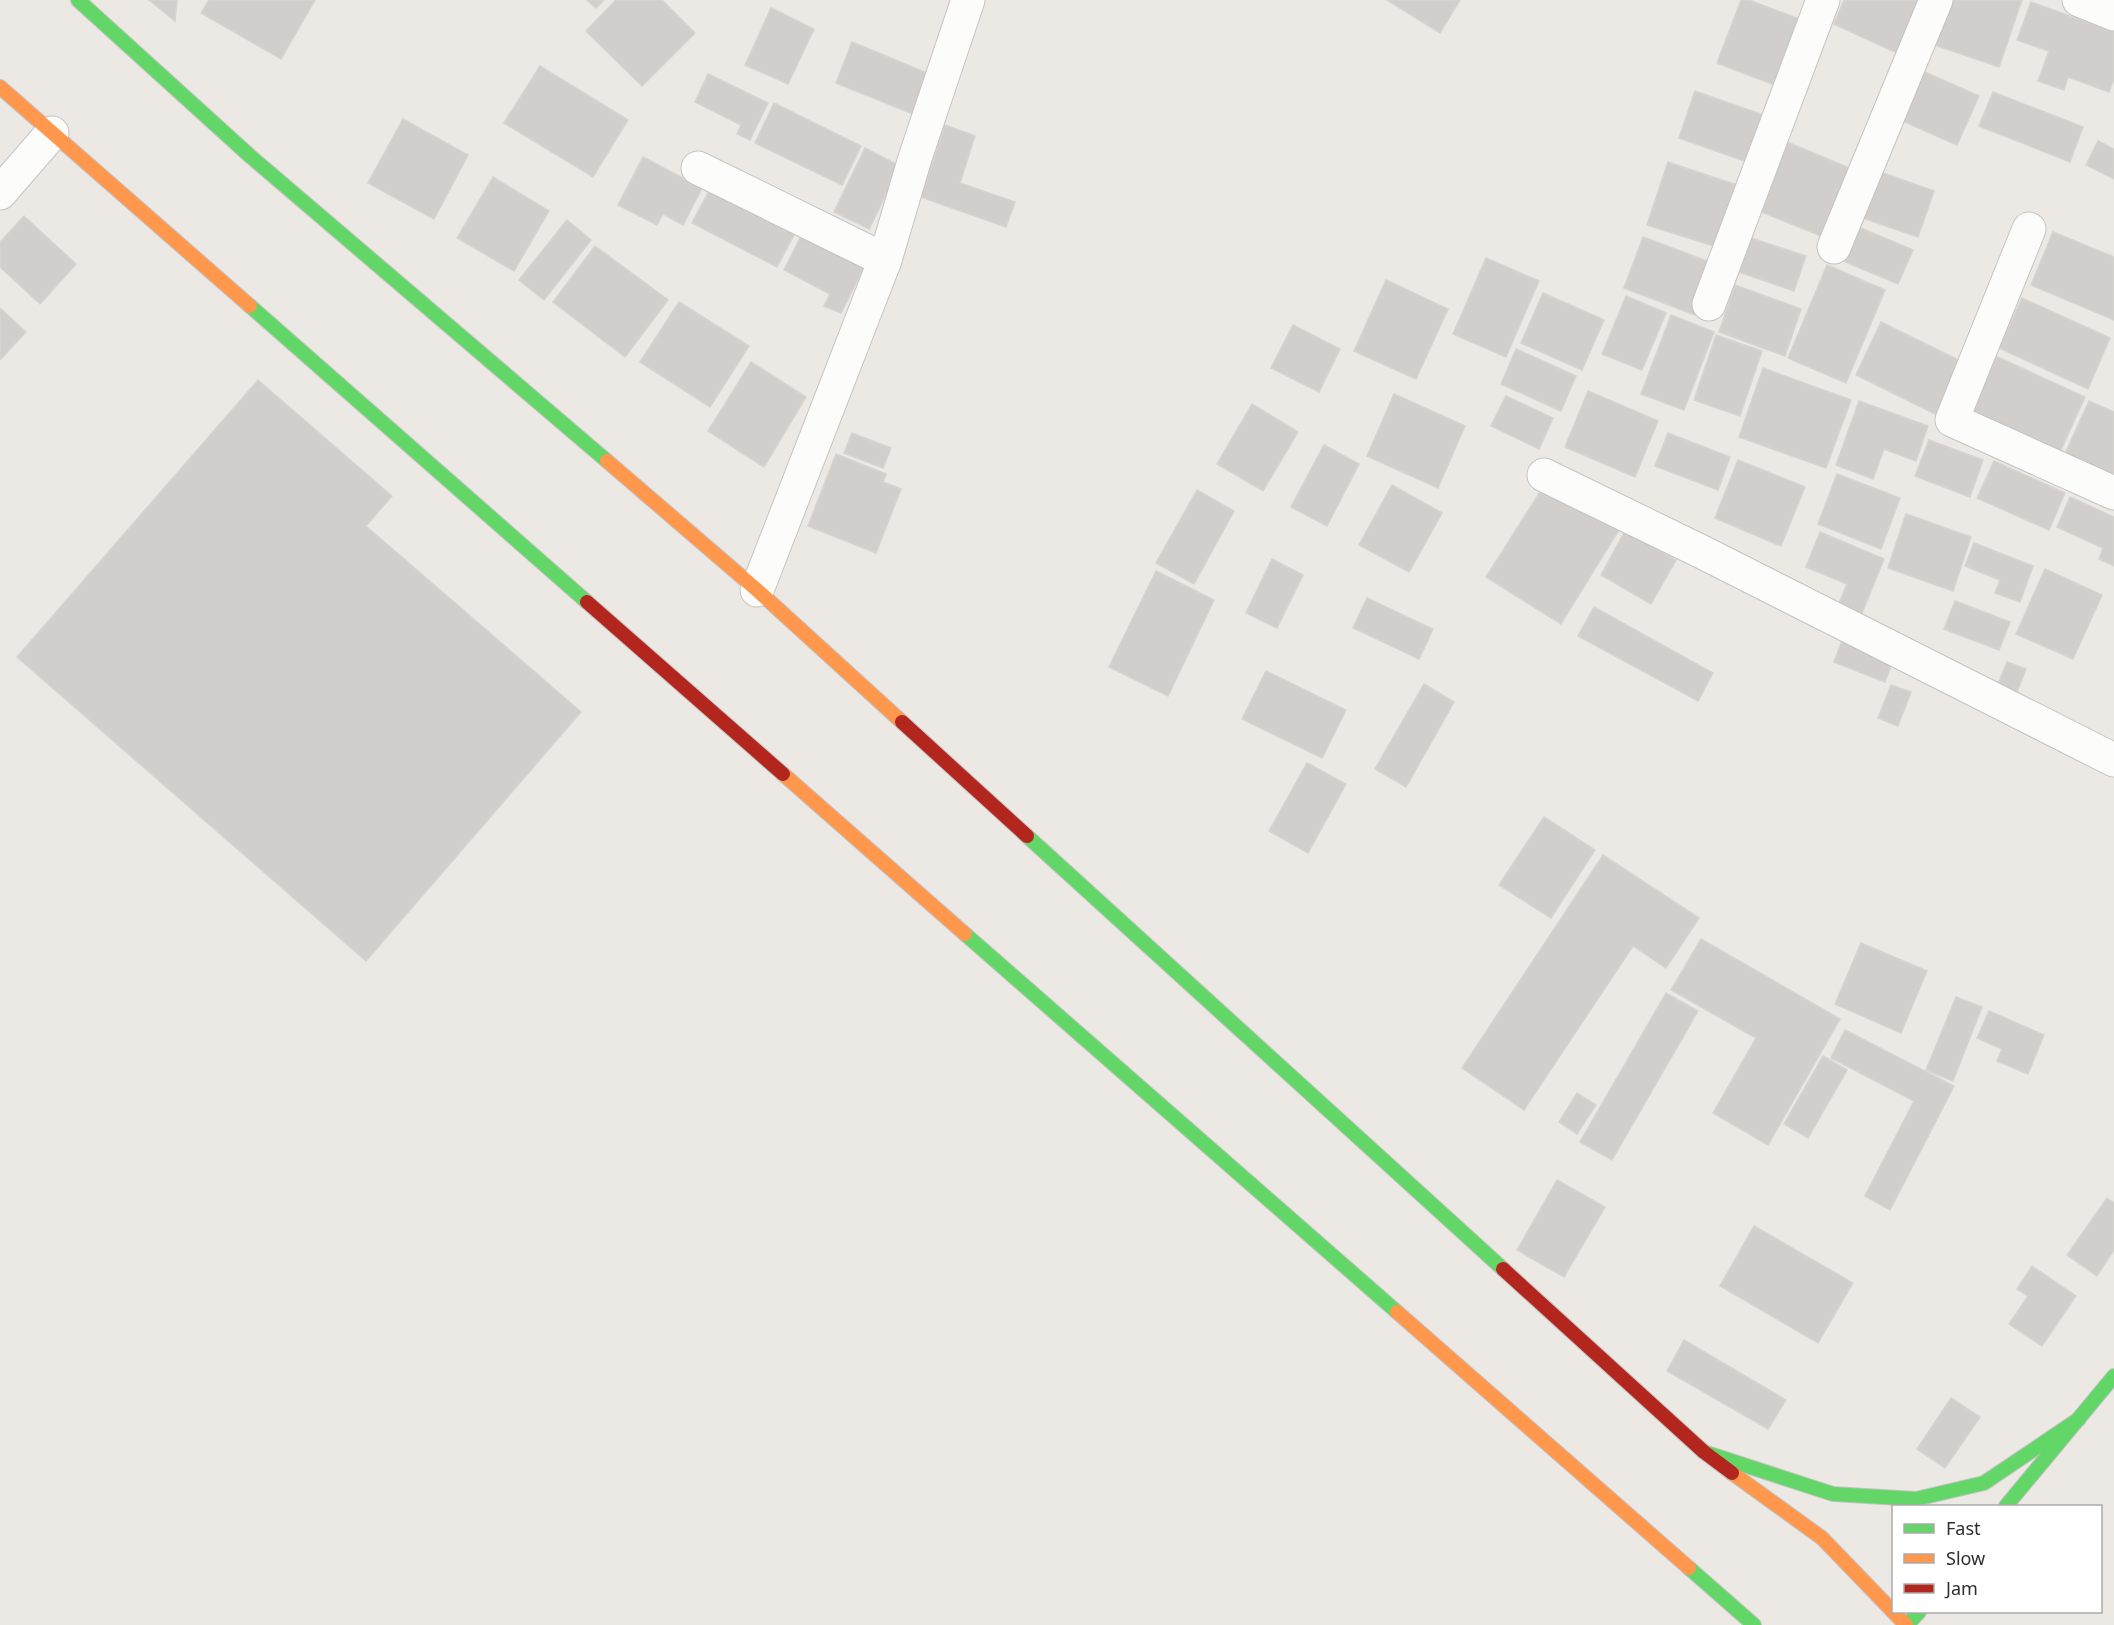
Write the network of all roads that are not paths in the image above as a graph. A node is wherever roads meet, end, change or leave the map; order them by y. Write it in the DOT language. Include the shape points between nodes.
graph roads {
  1 [pos="78,0"];
  2 [pos="968,0"];
  3 [pos="1823,0"];
  4 [pos="1936,0"];
  5 [pos="2079,0"];
  6 [pos="2114,14"];
  7 [pos="0,87"];
  8 [pos="52,133"];
  9 [pos="698,168"];
  10 [pos="0,193"];
  11 [pos="2029,229"];
  12 [pos="1834,246"];
  13 [pos="885,260"];
  14 [pos="1709,304"];
  15 [pos="1544,475"];
  16 [pos="2114,493"];
  17 [pos="757,590"];
  18 [pos="2114,760"];
  19 [pos="2114,1376"];
  20 [pos="2079,1419"];
  21 [pos="1704,1452"];
  22 [pos="2008,1505"];
  23 [pos="1892,1610"];
  24 [pos="1895,1613"];
  25 [pos="1917,1613"];
  26 [pos="1755,1625"];
  27 [pos="1907,1625"];
  1 -- 17 [label="street" via="250,156"];
  2 -- 13 [label="street"];
  3 -- 14 [label="street"];
  4 -- 12 [label="street"];
  5 -- 6 [label="street"];
  7 -- 8 [label="street"];
  8 -- 10 [label="street"];
  8 -- 26 [label="street"];
  9 -- 13 [label="street"];
  11 -- 16 [label="street" via="1952,420"];
  13 -- 17 [label="street"];
  15 -- 18 [label="street"];
  17 -- 21 [label="street"];
  19 -- 20 [label="street"];
  20 -- 21 [label="street" via="1984,1483 1916,1499 1833,1494"];
  20 -- 22 [label="street"];
  21 -- 23 [label="street" via="1822,1538"];
  24 -- 27 [label="street"];
  25 -- 27 [label="street"];
}
